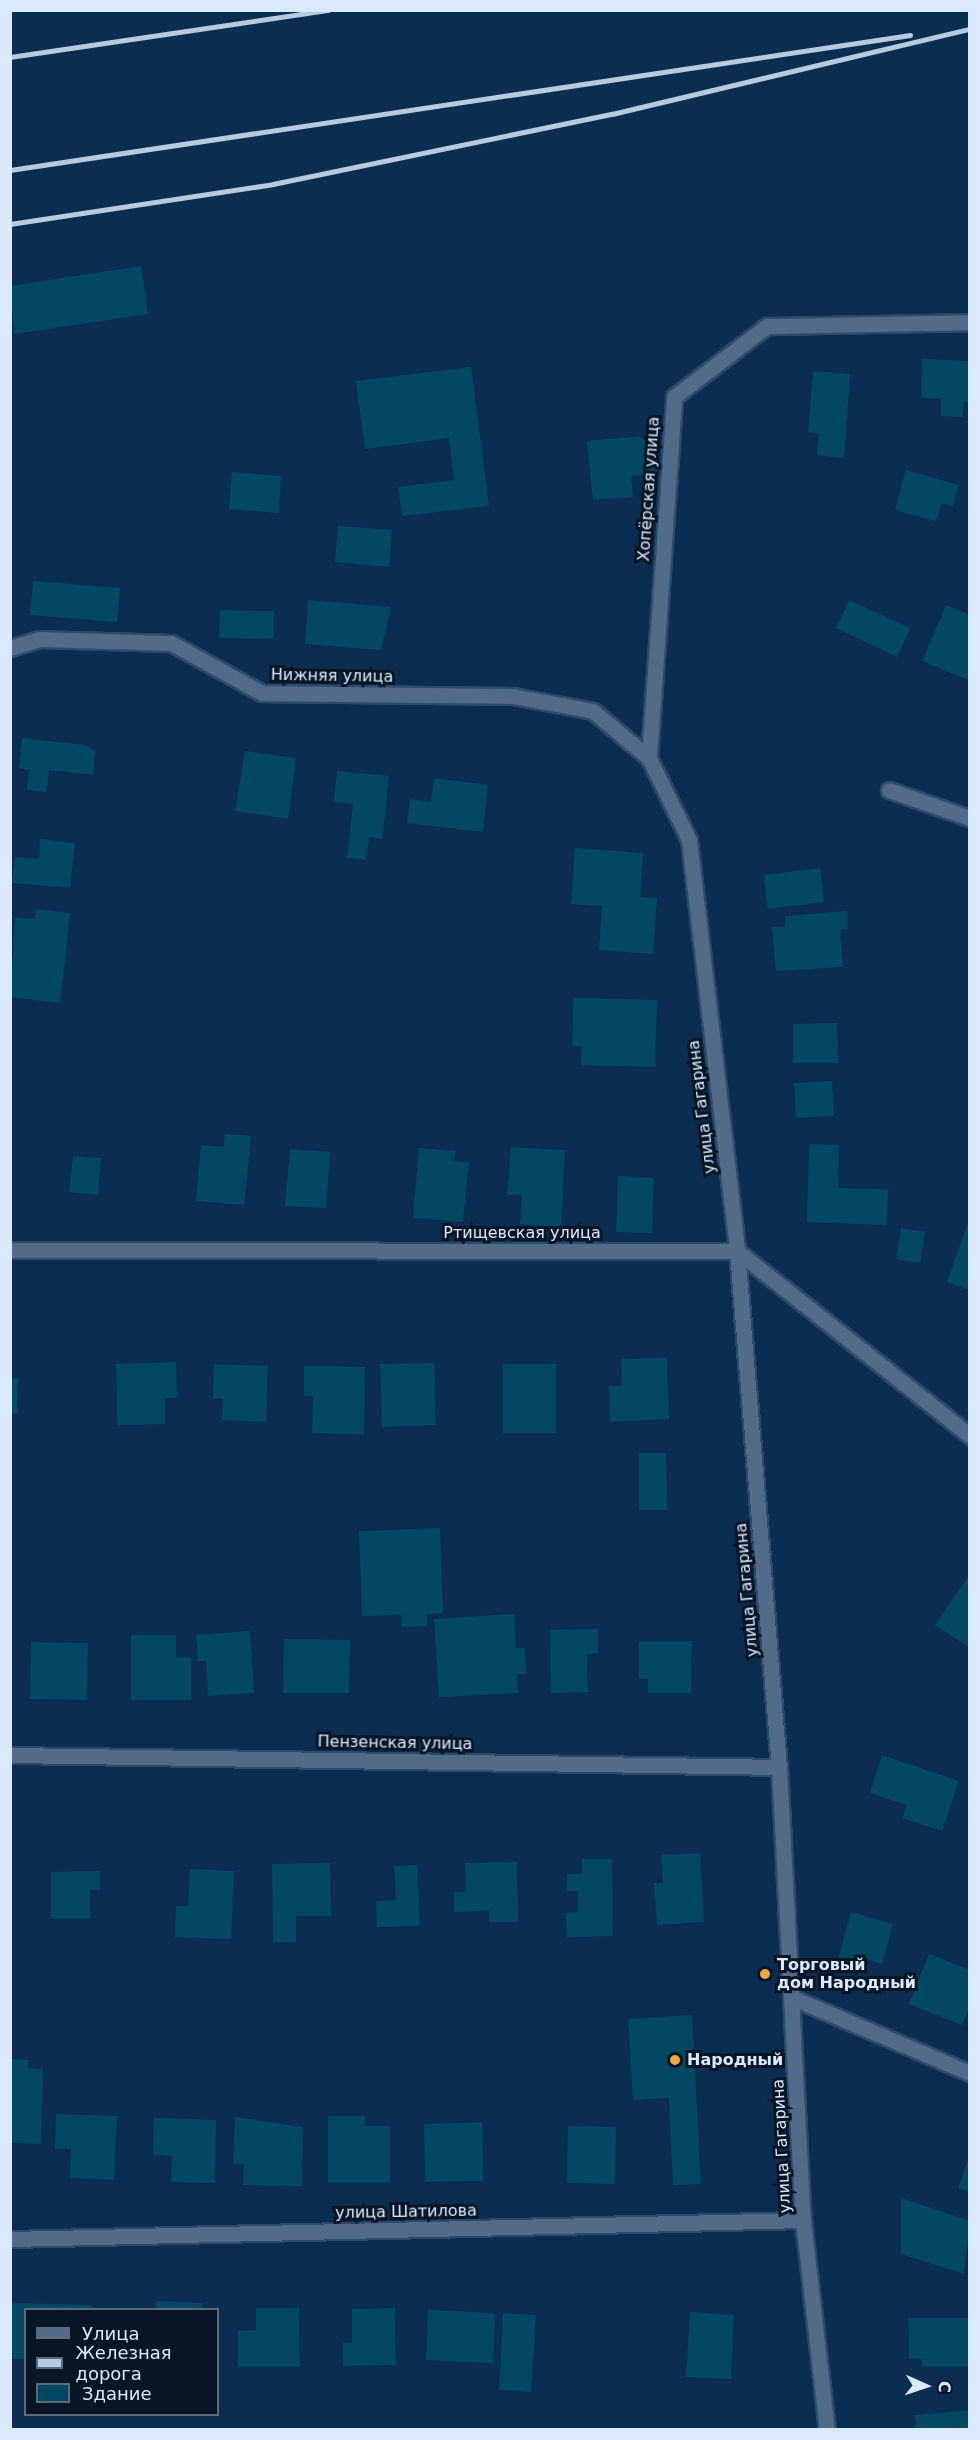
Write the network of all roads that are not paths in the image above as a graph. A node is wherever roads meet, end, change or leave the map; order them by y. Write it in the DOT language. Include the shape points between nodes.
graph roads {
  1 [pos="969,322"];
  2 [pos="10,648"];
  3 [pos="649,758"];
  4 [pos="890,790"];
  5 [pos="969,818"];
  6 [pos="10,1250"];
  7 [pos="737,1251"];
  8 [pos="969,1436"];
  9 [pos="10,1755"];
  10 [pos="779,1767"];
  11 [pos="793,1998"];
  12 [pos="969,2073"];
  13 [pos="803,2220"];
  14 [pos="10,2239"];
  15 [pos="827,2430"];
  1 -- 3 [label="street, Хопёрская улица" via="767,326 674,397"];
  2 -- 3 [label="street, Нижняя улица" via="39,639 171,643 262,693 513,696 593,711"];
  3 -- 7 [label="street, улица Гагарина" via="689,840"];
  4 -- 5 [label="street"];
  6 -- 7 [label="street, Ртищевская улица"];
  7 -- 8 [label="street"];
  7 -- 10 [label="street, улица Гагарина"];
  9 -- 10 [label="street, Пензенская улица"];
  10 -- 11 [label="street, улица Гагарина"];
  11 -- 12 [label="street"];
  11 -- 13 [label="street, улица Гагарина"];
  13 -- 14 [label="street, улица Шатилова"];
  13 -- 15 [label="street, улица Гагарина"];
}
